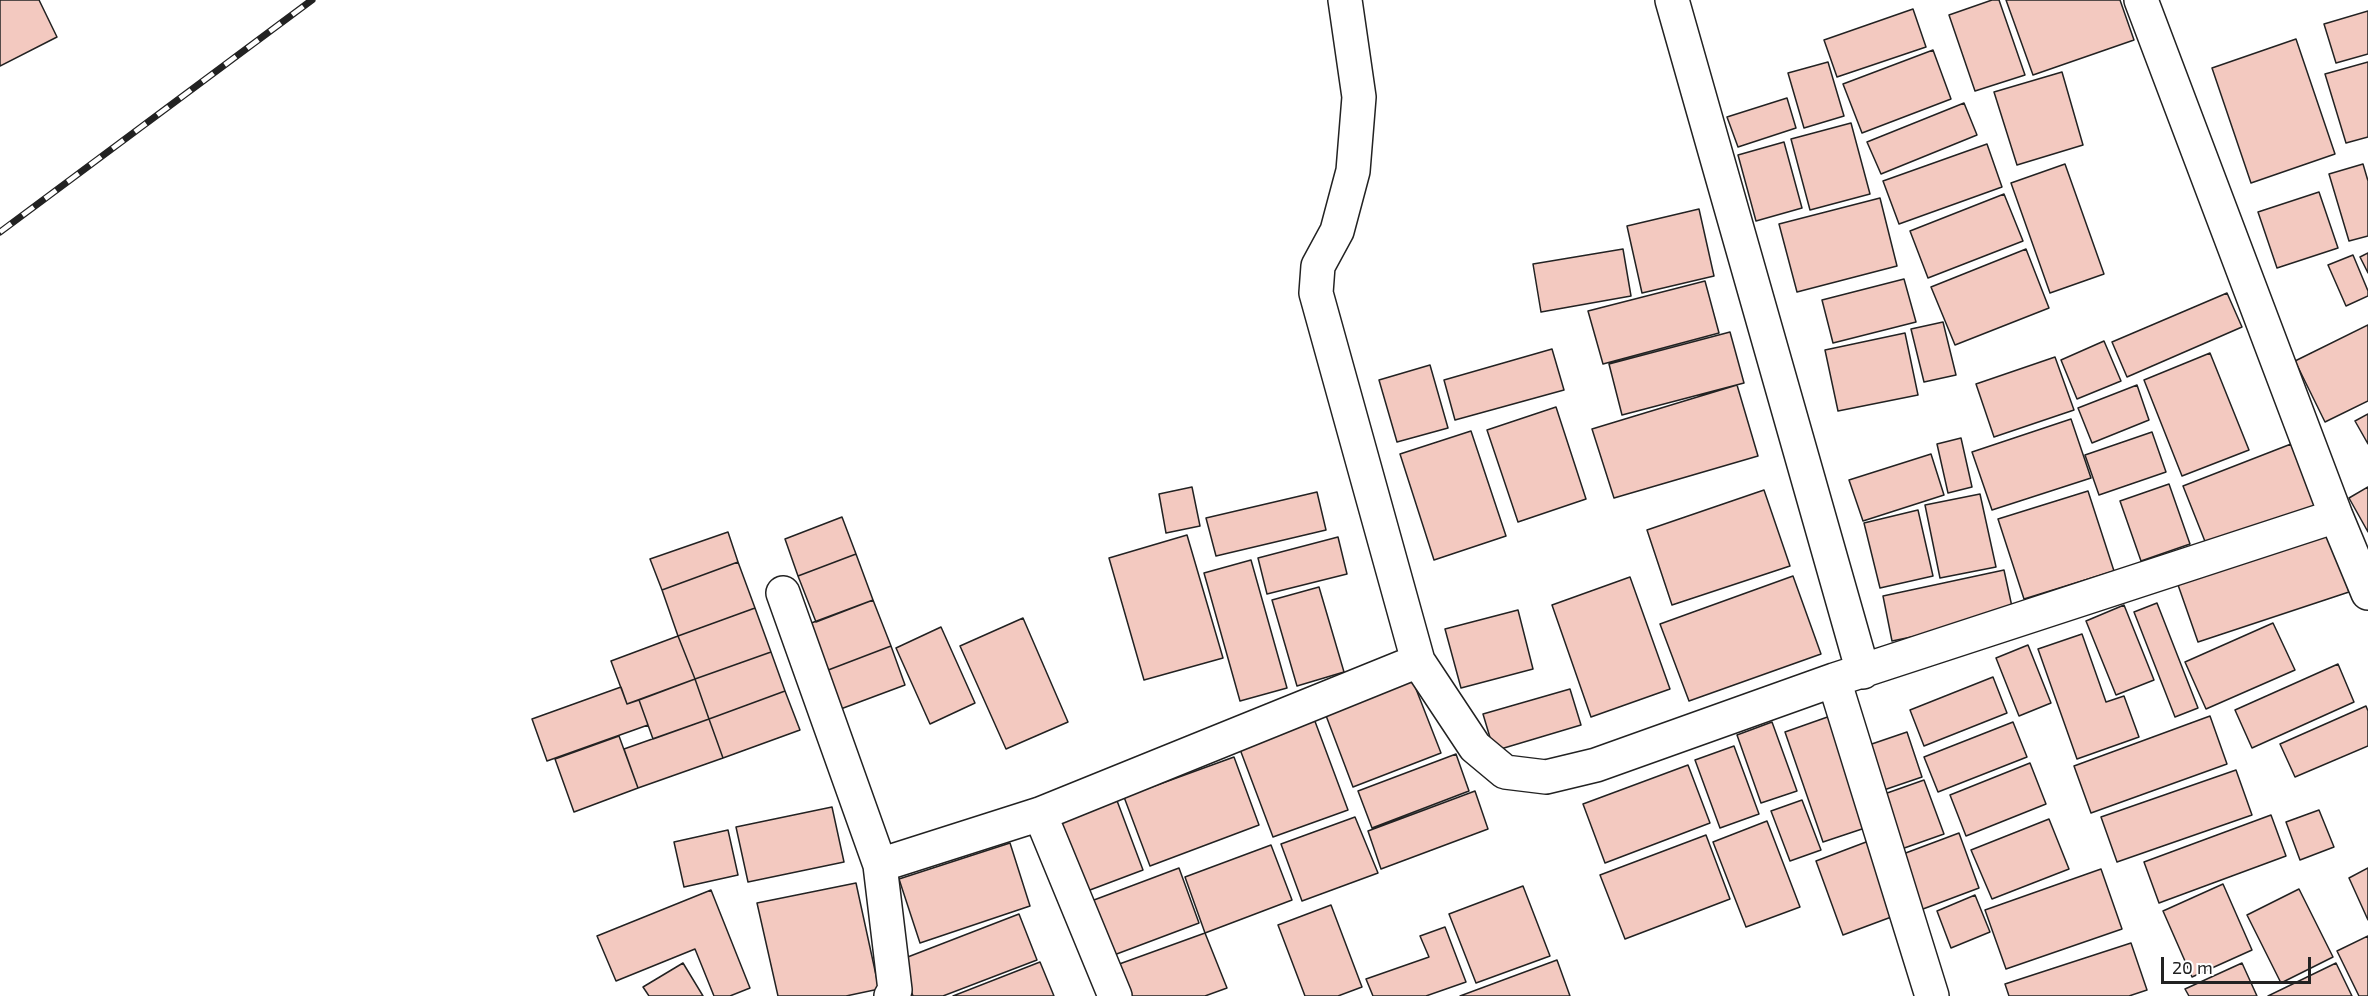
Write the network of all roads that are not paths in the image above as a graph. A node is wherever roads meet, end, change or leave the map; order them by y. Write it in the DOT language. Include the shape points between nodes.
graph roads {
  1 [pos="1345,0"];
  2 [pos="1672,0"];
  3 [pos="2141,0"];
  4 [pos="2336,516"];
  5 [pos="783,593"];
  6 [pos="2368,593"];
  7 [pos="1418,661"];
  8 [pos="1848,676"];
  9 [pos="1040,814"];
  10 [pos="880,865"];
  11 [pos="891,996"];
  12 [pos="1114,996"];
  13 [pos="1932,996"];
  1 -- 7 [label="street" via="1359,97 1353,171 1337,231 1318,266 1316,293"];
  2 -- 8 [label="street"];
  3 -- 4 [label="street"];
  4 -- 6 [label="street"];
  4 -- 8 [label="street"];
  5 -- 10 [label="street"];
  7 -- 8 [label="street" via="1475,747 1505,772 1546,777 1596,765"];
  7 -- 9 [label="street"];
  8 -- 13 [label="street"];
  9 -- 10 [label="street"];
  9 -- 12 [label="street"];
  10 -- 11 [label="street" via="895,990"];
}
